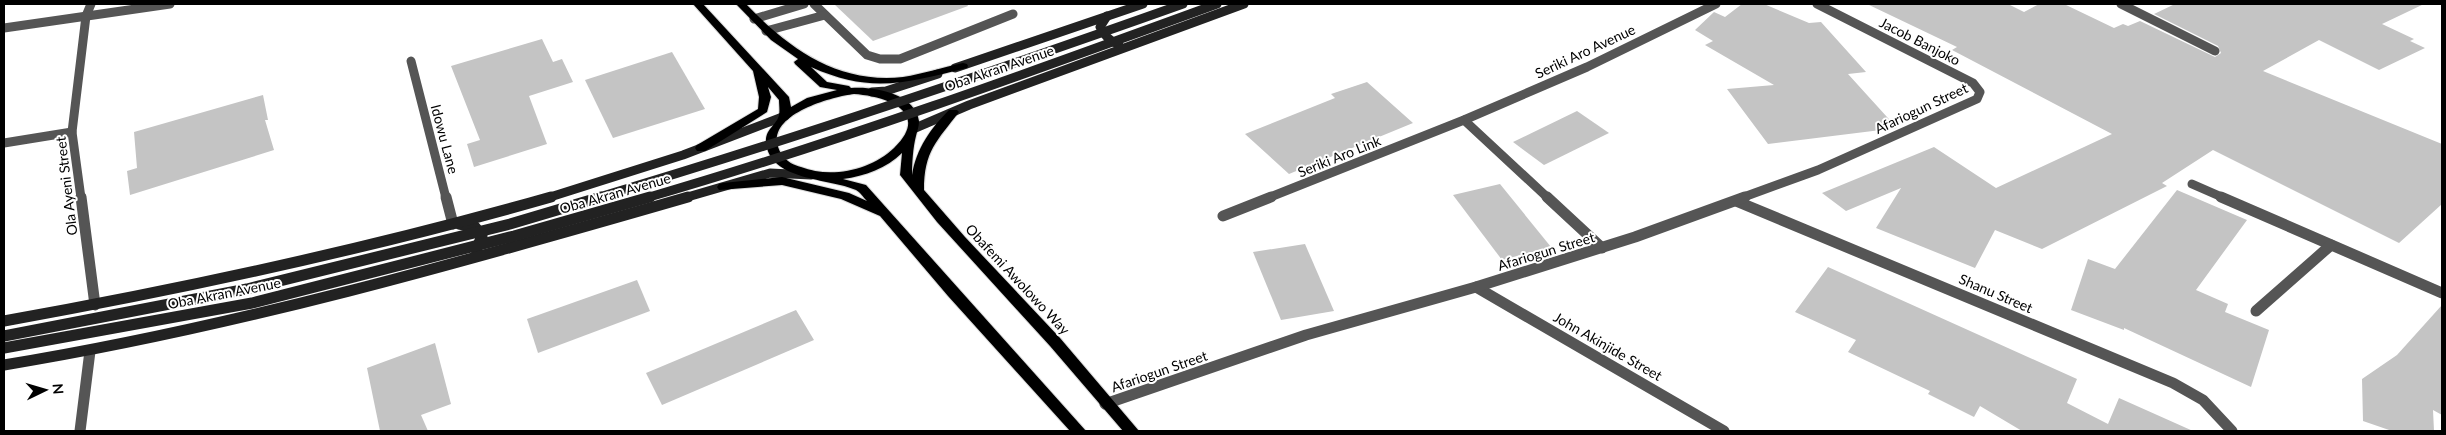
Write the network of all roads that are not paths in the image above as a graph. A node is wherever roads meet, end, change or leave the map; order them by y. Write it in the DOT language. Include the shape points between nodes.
graph roads {
  1 [pos="91,4"];
  2 [pos="170,4"];
  3 [pos="698,4"];
  4 [pos="741,4"];
  5 [pos="804,4"];
  6 [pos="814,4"];
  7 [pos="1143,4"];
  8 [pos="1183,4"];
  9 [pos="1217,4"];
  10 [pos="1244,4"];
  11 [pos="1716,4"];
  12 [pos="1817,4"];
  13 [pos="2122,4"];
  14 [pos="2145,4"];
  15 [pos="1127,6"];
  16 [pos="2134,10"];
  17 [pos="1013,14"];
  18 [pos="825,15"];
  19 [pos="86,16"];
  20 [pos="1108,16"];
  21 [pos="754,19"];
  22 [pos="4,28"];
  23 [pos="766,31"];
  24 [pos="1140,43"];
  25 [pos="784,46"];
  26 [pos="2214,51"];
  27 [pos="410,61"];
  28 [pos="963,66"];
  29 [pos="756,68"];
  30 [pos="872,92"];
  31 [pos="1980,92"];
  32 [pos="953,112"];
  33 [pos="785,116"];
  34 [pos="1464,120"];
  35 [pos="72,132"];
  36 [pos="911,134"];
  37 [pos="4,143"];
  38 [pos="701,148"];
  39 [pos="817,175"];
  40 [pos="2192,184"];
  41 [pos="723,187"];
  42 [pos="918,191"];
  43 [pos="1736,201"];
  44 [pos="886,215"];
  45 [pos="1223,216"];
  46 [pos="453,224"];
  47 [pos="2331,245"];
  48 [pos="1602,248"];
  49 [pos="446,265"];
  50 [pos="1476,287"];
  51 [pos="2442,293"];
  52 [pos="95,306"];
  53 [pos="2256,310"];
  54 [pos="4,321"];
  55 [pos="4,336"];
  56 [pos="4,348"];
  57 [pos="90,351"];
  58 [pos="4,365"];
  59 [pos="1105,404"];
  60 [pos="80,431"];
  61 [pos="1079,431"];
  62 [pos="1132,431"];
  63 [pos="1724,431"];
  64 [pos="2232,431"];
  1 -- 19 [label="street, Ola Ayeni Street"];
  2 -- 19 [label="street"];
  3 -- 29 [label="main road"];
  4 -- 21 [label="main road"];
  5 -- 21 [label="street"];
  6 -- 18 [label="street"];
  7 -- 15 [label="main road"];
  8 -- 55 [label="main road, Oba Akran Avenue, bridge" via="703,166 510,224 247,289"];
  9 -- 56 [label="main road, Oba Akran Avenue, bridge" via="1021,76 724,175 514,236 252,303"];
  10 -- 24 [label="main road"];
  11 -- 34 [label="street, Seriki Aro Avenue" via="1587,67"];
  12 -- 31 [label="street, Jacob Banjoko" via="1973,83"];
  13 -- 16 [label="street"];
  14 -- 16 [label="street"];
  15 -- 20 [label="main road"];
  16 -- 26 [label="street"];
  17 -- 18 [label="street" via="900,59 867,55"];
  18 -- 23 [label="street"];
  19 -- 22 [label="street"];
  19 -- 35 [label="street, Ola Ayeni Street"];
  20 -- 24 [label="main road" via="1100,26 1105,37 1118,44"];
  20 -- 28 [label="main road"];
  21 -- 23 [label="main road"];
  23 -- 25 [label="main road"];
  24 -- 32 [label="main road"];
  25 -- 28 [label="main road" via="824,71 874,82 904,80"];
  25 -- 30 [label="main road" via="824,85"];
  27 -- 46 [label="street, Idowu Lane"];
  28 -- 30 [label="main road" via="886,91"];
  29 -- 33 [label="main road" via="785,99"];
  29 -- 38 [label="main road" via="765,97 763,110"];
  30 -- 33 [label="main road, Obafemi Awolowo Way" via="834,93 816,98"];
  30 -- 36 [label="main road, Obafemi Awolowo Way" via="903,104 911,114"];
  31 -- 43 [label="street, Afariogun Street" via="1977,99 1818,170"];
  32 -- 36 [label="main road"];
  32 -- 42 [label="main road" via="940,125 923,152 917,179"];
  33 -- 38 [label="main road"];
  33 -- 39 [label="main road, Obafemi Awolowo Way" via="775,128 771,141 774,153 783,164"];
  34 -- 45 [label="street, Seriki Aro Link"];
  34 -- 48 [label="street"];
  35 -- 37 [label="street"];
  35 -- 52 [label="street, Ola Ayeni Street"];
  36 -- 39 [label="main road, Obafemi Awolowo Way" via="899,151 883,163 863,171"];
  36 -- 42 [label="main road, Obafemi Awolowo Way" via="906,175"];
  38 -- 46 [label="main road"];
  39 -- 41 [label="main road" via="770,173"];
  39 -- 44 [label="main road, Obafemi Awolowo Way" via="862,188"];
  40 -- 47 [label="street"];
  41 -- 44 [label="main road" via="782,181 845,196"];
  41 -- 49 [label="main road"];
  42 -- 59 [label="main road, Obafemi Awolowo Way" via="1056,343"];
  43 -- 48 [label="street, Afariogun Street"];
  43 -- 64 [label="street, Shanu Street" via="2173,383 2203,400"];
  44 -- 61 [label="main road, Obafemi Awolowo Way" via="953,294"];
  46 -- 49 [label="main road" via="475,227 482,236 475,251"];
  46 -- 52 [label="main road"];
  47 -- 51 [label="street"];
  47 -- 53 [label="street"];
  48 -- 50 [label="street, Afariogun Street"];
  49 -- 57 [label="main road" via="253,316"];
  50 -- 59 [label="street, Afariogun Street" via="1306,336"];
  50 -- 63 [label="street, John Akinjide Street"];
  52 -- 54 [label="main road"];
  57 -- 58 [label="main road"];
  57 -- 60 [label="street"];
  59 -- 62 [label="main road, Obafemi Awolowo Way"];
}
